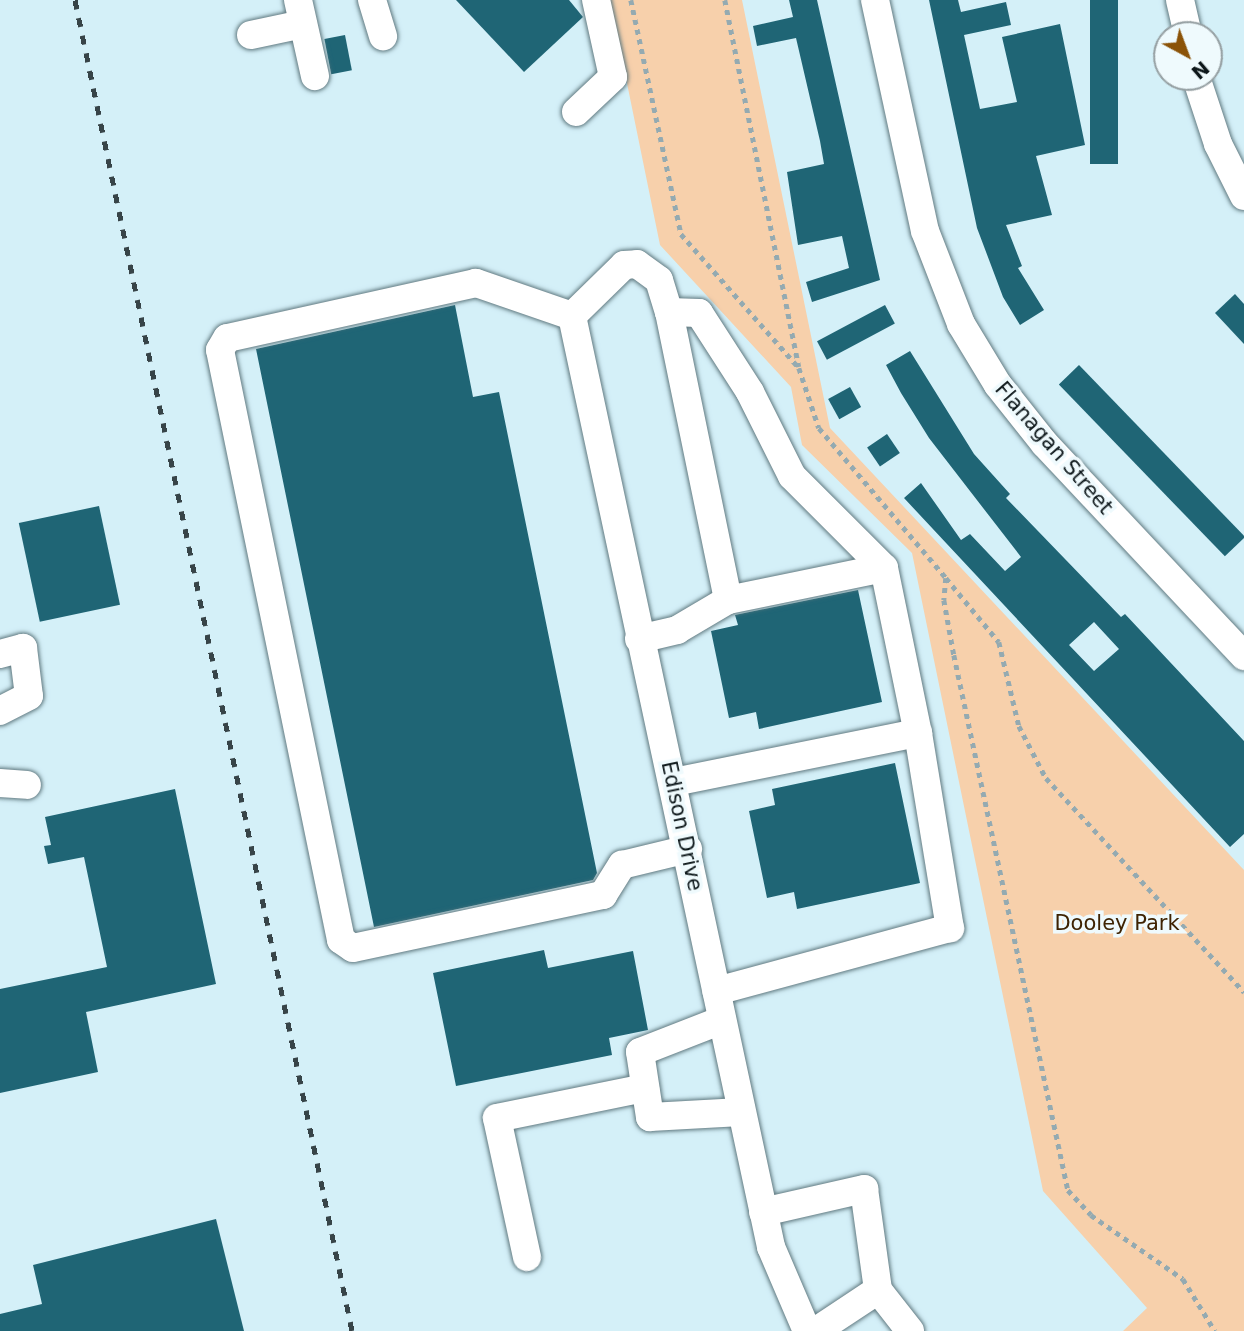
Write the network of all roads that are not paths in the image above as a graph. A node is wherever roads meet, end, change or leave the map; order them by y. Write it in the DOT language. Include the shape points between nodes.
graph roads {
  1 [pos="372,0"];
  2 [pos="596,0"];
  3 [pos="876,0"];
  4 [pos="1181,0"];
  5 [pos="301,12"];
  6 [pos="1185,21"];
  7 [pos="251,35"];
  8 [pos="383,36"];
  9 [pos="315,76"];
  10 [pos="1201,91"];
  11 [pos="576,113"];
  12 [pos="1244,196"];
  13 [pos="669,312"];
  14 [pos="572,316"];
  15 [pos="884,568"];
  16 [pos="728,600"];
  17 [pos="639,639"];
  18 [pos="0,654"];
  19 [pos="1244,656"];
  20 [pos="0,710"];
  21 [pos="918,733"];
  22 [pos="674,782"];
  23 [pos="688,849"];
  24 [pos="716,991"];
  25 [pos="722,1020"];
  26 [pos="645,1088"];
  27 [pos="741,1112"];
  28 [pos="764,1212"];
  29 [pos="527,1257"];
  30 [pos="878,1290"];
  31 [pos="807,1331"];
  32 [pos="816,1331"];
  33 [pos="910,1331"];
  1 -- 8 [label="street"];
  2 -- 11 [label="street" via="613,77"];
  3 -- 19 [label="street, Flanagan Street" via="926,231 961,324 998,385 1045,444"];
  4 -- 6 [label="street"];
  5 -- 7 [label="street"];
  5 -- 9 [label="street"];
  10 -- 12 [label="street" via="1218,144"];
  13 -- 14 [label="street" via="659,280 636,264 624,265"];
  13 -- 15 [label="street" via="699,313 750,392 792,476"];
  13 -- 16 [label="street"];
  14 -- 17 [label="street, Edison Drive"];
  14 -- 23 [label="street" via="476,283 227,338 220,350 341,940 353,948 603,895 622,865"];
  15 -- 16 [label="street"];
  15 -- 21 [label="street"];
  16 -- 17 [label="street" via="677,630"];
  17 -- 22 [label="street, Edison Drive"];
  18 -- 20 [label="street" via="23,648 29,695"];
  21 -- 22 [label="street"];
  21 -- 24 [label="street" via="950,928"];
  22 -- 23 [label="street, Edison Drive"];
  23 -- 24 [label="street, Edison Drive"];
  24 -- 25 [label="street, Edison Drive"];
  25 -- 26 [label="street" via="640,1052"];
  25 -- 27 [label="street, Edison Drive"];
  26 -- 27 [label="street" via="650,1117"];
  26 -- 29 [label="street" via="498,1118"];
  27 -- 28 [label="street, Edison Drive"];
  28 -- 30 [label="street" via="864,1189"];
  28 -- 31 [label="street, Edison Drive" via="789,1297"];
  30 -- 32 [label="street"];
  30 -- 33 [label="street"];
}
